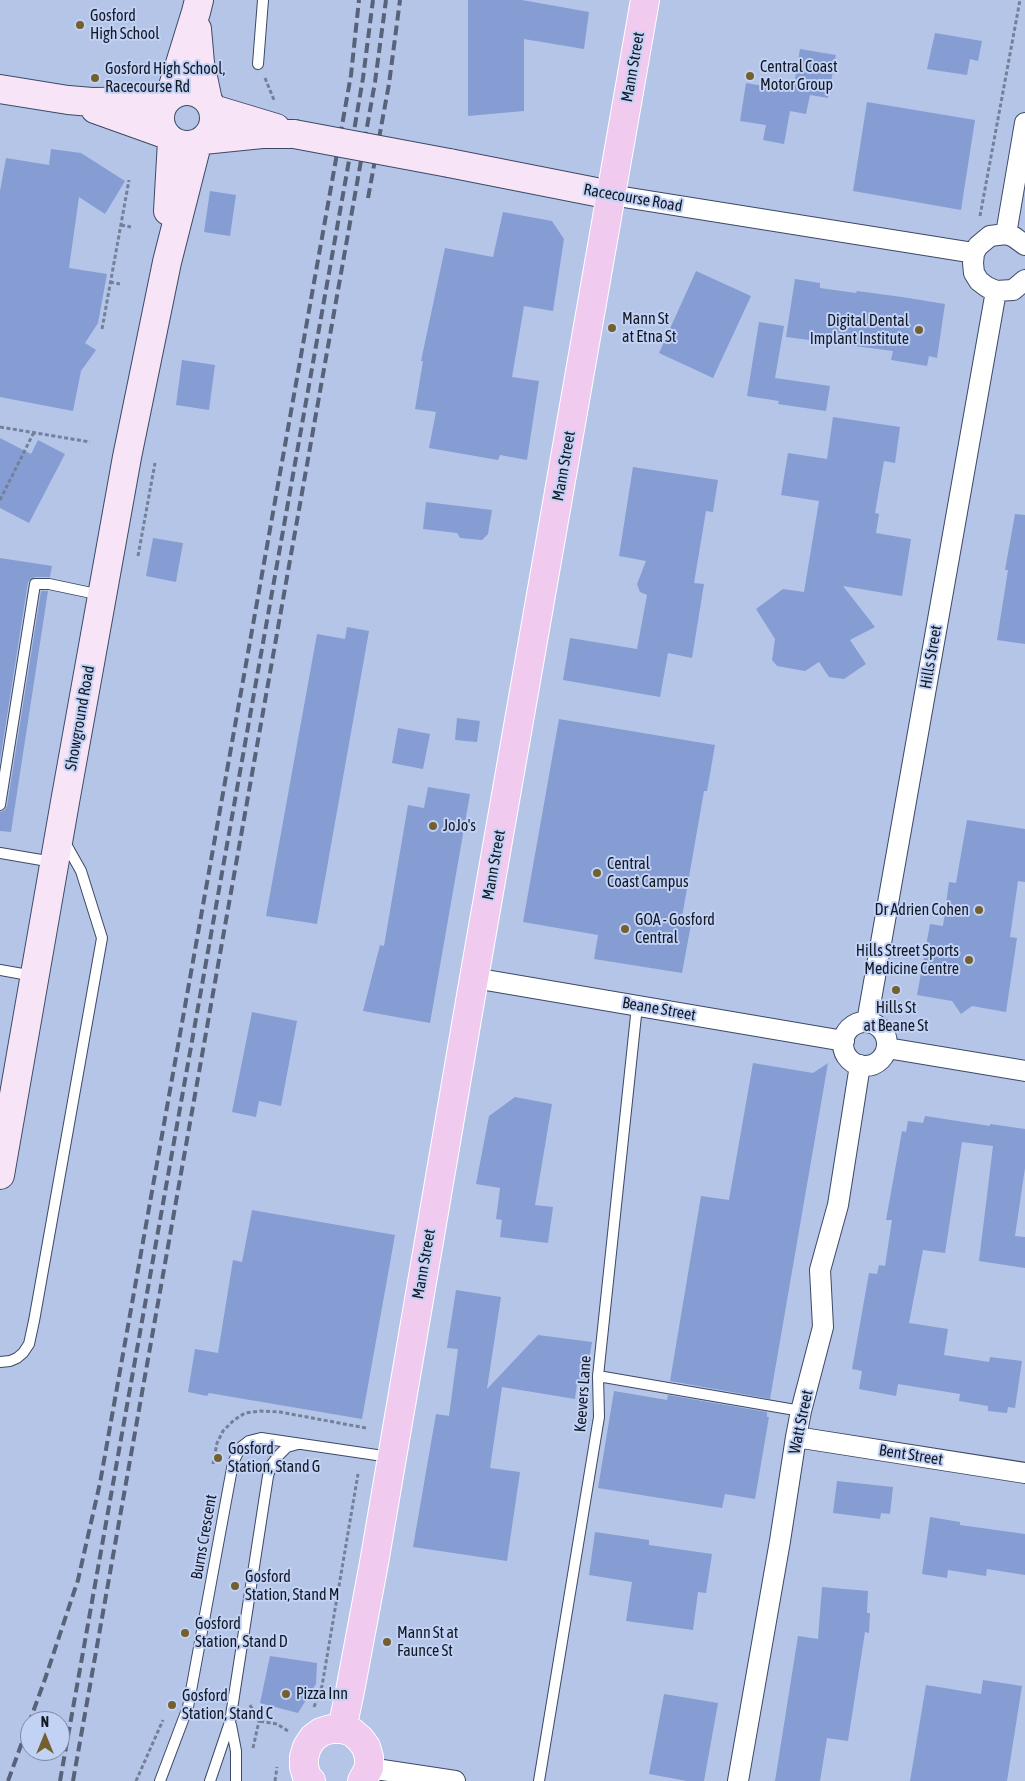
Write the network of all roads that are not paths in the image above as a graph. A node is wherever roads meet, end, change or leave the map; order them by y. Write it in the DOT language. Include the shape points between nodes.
graph roads {
  1 [pos="263,0"];
  2 [pos="645,0"];
  3 [pos="198,6"];
  4 [pos="258,64"];
  5 [pos="0,89"];
  6 [pos="168,99"];
  7 [pos="68,100"];
  8 [pos="211,105"];
  9 [pos="1025,123"];
  10 [pos="294,134"];
  11 [pos="184,140"];
  12 [pos="611,195"];
  13 [pos="1006,234"];
  14 [pos="1025,245"];
  15 [pos="974,253"];
  16 [pos="1025,280"];
  17 [pos="996,291"];
  18 [pos="102,595"];
  19 [pos="0,805"];
  20 [pos="59,834"];
  21 [pos="0,853"];
  22 [pos="54,862"];
  23 [pos="0,970"];
  24 [pos="35,977"];
  25 [pos="474,978"];
  26 [pos="637,1006"];
  27 [pos="868,1022"];
  28 [pos="844,1041"];
  29 [pos="887,1048"];
  30 [pos="860,1065"];
  31 [pos="1025,1071"];
  32 [pos="0,1176"];
  33 [pos="0,1362"];
  34 [pos="598,1376"];
  35 [pos="801,1411"];
  36 [pos="796,1437"];
  37 [pos="298,1444"];
  38 [pos="391,1457"];
  39 [pos="1025,1473"];
  40 [pos="230,1722"];
  41 [pos="342,1729"];
  42 [pos="365,1774"];
  43 [pos="160,1781"];
  44 [pos="210,1781"];
  45 [pos="236,1781"];
  46 [pos="311,1781"];
  47 [pos="455,1781"];
  48 [pos="539,1781"];
  49 [pos="738,1781"];
  1 -- 4 [label="lane"];
  2 -- 12 [label="main road, Mann Street"];
  3 -- 6 [label="street"];
  3 -- 8 [label="street" via="200,64"];
  5 -- 7 [label="street, Racecourse Road"];
  6 -- 7 [label="street, Racecourse Road" via="119,103"];
  6 -- 8 [label="street" via="187,91 202,96"];
  6 -- 11 [label="street" via="161,109 161,127"];
  7 -- 11 [label="street, Racecourse Road"];
  8 -- 10 [label="street, Racecourse Road"];
  8 -- 11 [label="street" via="212,130"];
  9 -- 13 [label="street"];
  10 -- 11 [label="street, Racecourse Road"];
  10 -- 12 [label="street, Racecourse Road, bridge"];
  11 -- 18 [label="street, Showground Road" via="168,178 167,262"];
  12 -- 15 [label="street, Racecourse Road"];
  12 -- 25 [label="main road, Mann Street"];
  13 -- 14 [label="street"];
  13 -- 15 [label="street" via="990,236"];
  15 -- 17 [label="street" via="974,273 987,287"];
  16 -- 17 [label="street" via="1013,290"];
  17 -- 27 [label="street, Hills Street"];
  18 -- 19 [label="lane" via="35,584"];
  18 -- 20 [label="street, Showground Road"];
  20 -- 22 [label="street, Showground Road"];
  20 -- 33 [label="lane" via="82,871 102,938 29,1344 17,1358"];
  21 -- 22 [label="lane"];
  22 -- 24 [label="street, Showground Road"];
  23 -- 24 [label="lane"];
  24 -- 32 [label="street, Showground Road"];
  25 -- 26 [label="street, Beane Street"];
  25 -- 38 [label="main road, Mann Street"];
  26 -- 28 [label="street, Beane Street"];
  26 -- 34 [label="lane, Keevers Lane"];
  27 -- 28 [label="street" via="849,1029"];
  27 -- 29 [label="street" via="885,1034"];
  28 -- 30 [label="street" via="845,1054"];
  29 -- 30 [label="street" via="880,1060 867,1066"];
  29 -- 31 [label="street"];
  30 -- 35 [label="street, Watt Street" via="838,1205 820,1270 823,1327"];
  34 -- 35 [label="lane"];
  34 -- 48 [label="lane, Keevers Lane" via="599,1417"];
  35 -- 36 [label="street, Watt Street"];
  36 -- 39 [label="street, Bent Street"];
  36 -- 49 [label="street, Watt Street"];
  37 -- 38 [label="lane, Burns Crescent"];
  37 -- 40 [label="lane" via="279,1455 268,1476"];
  37 -- 43 [label="lane, Burns Crescent" via="254,1439 240,1448 235,1457 188,1707"];
  38 -- 41 [label="main road, Mann Street"];
  40 -- 44 [label="lane"];
  40 -- 45 [label="lane" via="236,1751"];
  41 -- 42 [label="main road" via="352,1732 363,1743 369,1757"];
  41 -- 46 [label="main road" via="321,1732 307,1747 304,1767"];
  42 -- 47 [label="street"];
}
